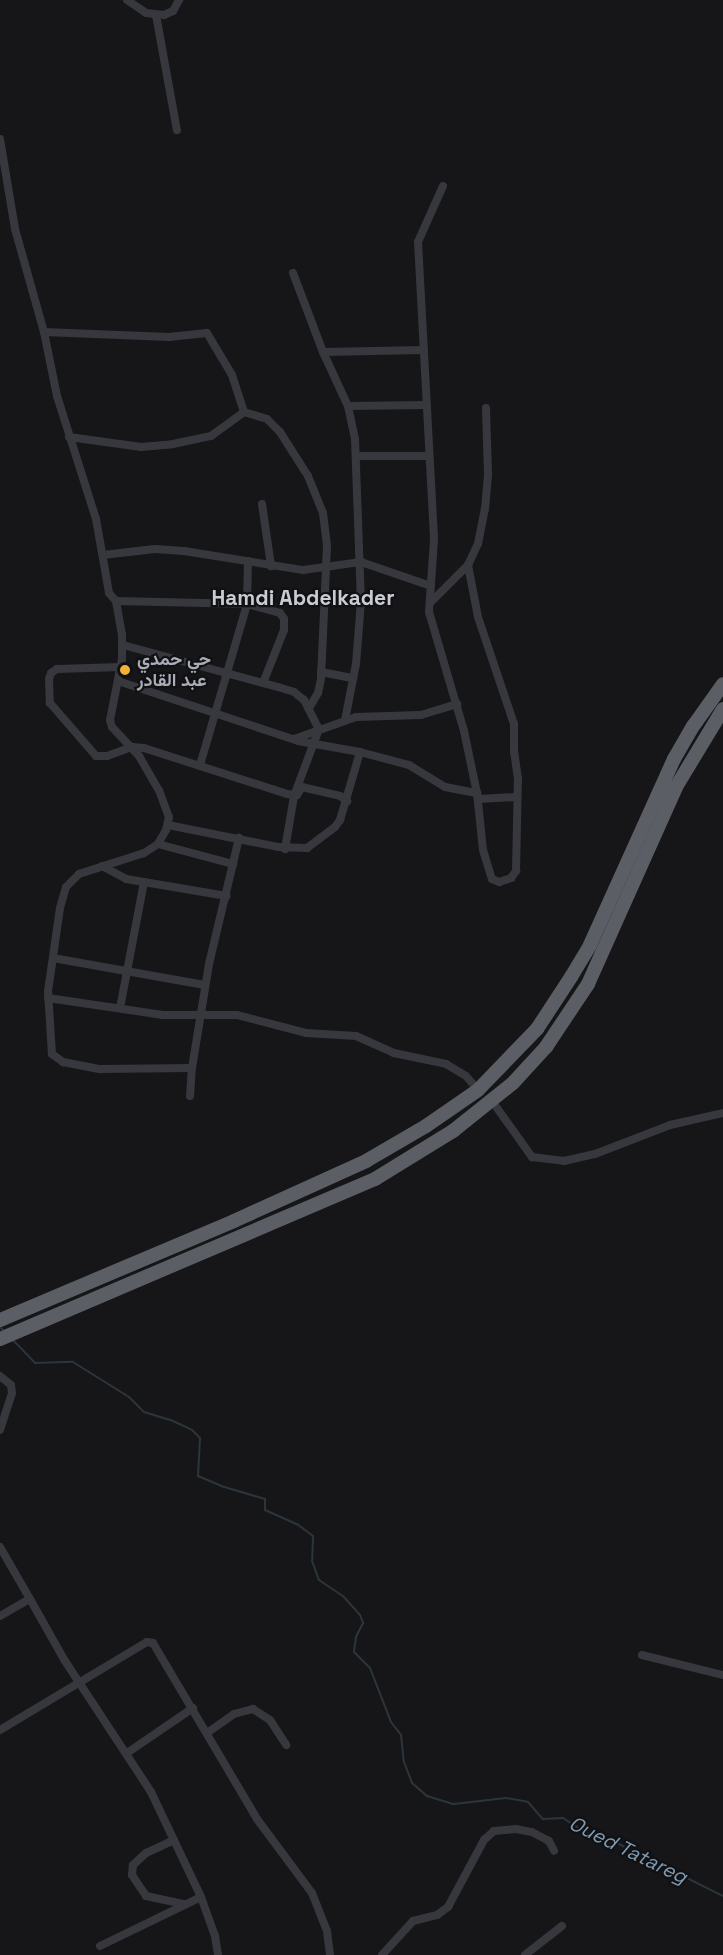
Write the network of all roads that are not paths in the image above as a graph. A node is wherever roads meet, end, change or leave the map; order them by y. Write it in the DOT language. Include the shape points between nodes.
graph roads {
  1 [pos="127,0"];
  2 [pos="179,0"];
  3 [pos="156,15"];
  4 [pos="177,130"];
  5 [pos="0,139"];
  6 [pos="443,186"];
  7 [pos="293,273"];
  8 [pos="44,332"];
  9 [pos="424,350"];
  10 [pos="323,352"];
  11 [pos="427,405"];
  12 [pos="348,406"];
  13 [pos="486,408"];
  14 [pos="244,412"];
  15 [pos="69,437"];
  16 [pos="357,456"];
  17 [pos="429,456"];
  18 [pos="262,504"];
  19 [pos="102,555"];
  20 [pos="248,561"];
  21 [pos="361,562"];
  22 [pos="468,564"];
  23 [pos="271,566"];
  24 [pos="328,568"];
  25 [pos="431,586"];
  26 [pos="116,601"];
  27 [pos="430,603"];
  28 [pos="246,604"];
  29 [pos="123,645"];
  30 [pos="121,667"];
  31 [pos="227,672"];
  32 [pos="321,672"];
  33 [pos="353,678"];
  34 [pos="118,681"];
  35 [pos="263,683"];
  36 [pos="723,684"];
  37 [pos="457,704"];
  38 [pos="309,708"];
  39 [pos="723,709"];
  40 [pos="216,713"];
  41 [pos="345,720"];
  42 [pos="319,729"];
  43 [pos="294,739"];
  44 [pos="312,744"];
  45 [pos="132,747"];
  46 [pos="142,752"];
  47 [pos="360,752"];
  48 [pos="201,765"];
  49 [pos="296,792"];
  50 [pos="477,796"];
  51 [pos="518,796"];
  52 [pos="347,801"];
  53 [pos="168,825"];
  54 [pos="239,838"];
  55 [pos="158,844"];
  56 [pos="285,849"];
  57 [pos="233,864"];
  58 [pos="102,866"];
  59 [pos="144,882"];
  60 [pos="227,896"];
  61 [pos="53,958"];
  62 [pos="127,971"];
  63 [pos="205,985"];
  64 [pos="48,998"];
  65 [pos="120,1008"];
  66 [pos="199,1015"];
  67 [pos="192,1068"];
  68 [pos="478,1090"];
  69 [pos="190,1096"];
  70 [pos="492,1101"];
  71 [pos="723,1113"];
  72 [pos="0,1320"];
  73 [pos="0,1339"];
  74 [pos="0,1376"];
  75 [pos="0,1430"];
  76 [pos="0,1547"];
  77 [pos="30,1599"];
  78 [pos="0,1616"];
  79 [pos="642,1655"];
  80 [pos="723,1675"];
  81 [pos="80,1684"];
  82 [pos="193,1708"];
  83 [pos="0,1730"];
  84 [pos="207,1733"];
  85 [pos="286,1745"];
  86 [pos="128,1753"];
  87 [pos="174,1840"];
  88 [pos="554,1851"];
  89 [pos="201,1897"];
  90 [pos="185,1904"];
  91 [pos="562,1926"];
  92 [pos="100,1946"];
  93 [pos="218,1955"];
  94 [pos="330,1955"];
  95 [pos="382,1955"];
  96 [pos="525,1955"];
  1 -- 3 [label="street"];
  2 -- 3 [label="street" via="173,11"];
  3 -- 4 [label="street"];
  5 -- 8 [label="street" via="15,230"];
  6 -- 9 [label="street" via="418,242"];
  7 -- 10 [label="street"];
  8 -- 14 [label="street" via="169,337 207,333 232,375"];
  8 -- 15 [label="street"];
  9 -- 10 [label="street"];
  9 -- 11 [label="street"];
  10 -- 12 [label="street"];
  11 -- 12 [label="street"];
  11 -- 17 [label="street"];
  12 -- 16 [label="street"];
  13 -- 22 [label="street" via="485,509 478,544"];
  14 -- 15 [label="street" via="211,436 173,444 141,447"];
  14 -- 24 [label="street" via="267,419 280,432 308,476 323,513"];
  15 -- 19 [label="street" via="96,519"];
  16 -- 17 [label="street"];
  16 -- 21 [label="street"];
  17 -- 25 [label="street" via="434,540"];
  18 -- 23 [label="street"];
  19 -- 20 [label="street" via="155,549"];
  19 -- 26 [label="street" via="109,593"];
  20 -- 23 [label="street"];
  20 -- 28 [label="street"];
  21 -- 24 [label="street"];
  21 -- 25 [label="street"];
  21 -- 33 [label="street" via="362,601"];
  22 -- 27 [label="street"];
  22 -- 51 [label="street" via="478,616 513,715"];
  23 -- 24 [label="street"];
  24 -- 32 [label="street"];
  25 -- 27 [label="street"];
  26 -- 28 [label="street"];
  26 -- 29 [label="street"];
  27 -- 37 [label="street" via="434,636"];
  28 -- 31 [label="street"];
  28 -- 35 [label="street" via="280,613 285,619"];
  29 -- 30 [label="street"];
  29 -- 31 [label="street"];
  30 -- 34 [label="street"];
  30 -- 45 [label="street" via="53,670 49,697 57,713 93,754 107,756"];
  31 -- 35 [label="street"];
  31 -- 40 [label="street"];
  32 -- 33 [label="street"];
  32 -- 38 [label="street" via="318,693"];
  33 -- 41 [label="street"];
  34 -- 40 [label="street"];
  34 -- 45 [label="street" via="110,720"];
  35 -- 38 [label="street" via="294,692"];
  36 -- 68 [label="highway" via="674,759 590,945 571,977 537,1029"];
  37 -- 41 [label="street" via="421,715"];
  37 -- 50 [label="street"];
  38 -- 42 [label="street"];
  39 -- 70 [label="highway" via="675,787 588,984 546,1047"];
  40 -- 43 [label="street"];
  40 -- 48 [label="street"];
  41 -- 42 [label="street"];
  42 -- 43 [label="street"];
  42 -- 44 [label="street"];
  43 -- 44 [label="street"];
  44 -- 47 [label="street"];
  44 -- 49 [label="street"];
  45 -- 46 [label="street"];
  46 -- 48 [label="street"];
  46 -- 53 [label="street" via="168,810"];
  47 -- 50 [label="street" via="409,765 445,787"];
  47 -- 52 [label="street"];
  48 -- 49 [label="street"];
  49 -- 52 [label="street" via="302,787"];
  49 -- 56 [label="street"];
  50 -- 51 [label="street"];
  50 -- 51 [label="street" via="483,850 492,879 498,882 512,878 516,872"];
  52 -- 56 [label="street" via="335,827 316,842 299,849"];
  53 -- 54 [label="street"];
  53 -- 55 [label="street"];
  54 -- 56 [label="street"];
  54 -- 57 [label="street"];
  55 -- 57 [label="street"];
  55 -- 58 [label="street"];
  57 -- 60 [label="street"];
  58 -- 59 [label="street" via="121,877"];
  58 -- 61 [label="street" via="74,876 66,887"];
  59 -- 60 [label="street"];
  59 -- 62 [label="street"];
  60 -- 63 [label="street"];
  61 -- 62 [label="street"];
  61 -- 64 [label="street"];
  62 -- 63 [label="street"];
  62 -- 65 [label="street"];
  63 -- 66 [label="street"];
  64 -- 65 [label="street"];
  64 -- 67 [label="street" via="52,1054 57,1060 100,1068"];
  65 -- 66 [label="street" via="163,1015"];
  66 -- 67 [label="street"];
  66 -- 68 [label="street" via="237,1015 306,1033 356,1036 388,1052 446,1064 466,1076"];
  67 -- 69 [label="street"];
  68 -- 72 [label="highway" via="366,1161"];
  70 -- 71 [label="street" via="532,1157 564,1161 594,1154 669,1125"];
  70 -- 73 [label="highway" via="453,1131 375,1179"];
  74 -- 75 [label="street" via="11,1384 12,1393"];
  76 -- 77 [label="street"];
  77 -- 78 [label="street"];
  77 -- 81 [label="street"];
  79 -- 80 [label="street"];
  81 -- 82 [label="street" via="151,1642"];
  81 -- 83 [label="street"];
  81 -- 86 [label="street"];
  82 -- 84 [label="street"];
  82 -- 86 [label="street"];
  84 -- 85 [label="street" via="234,1714 253,1709 270,1720"];
  84 -- 94 [label="street" via="257,1820 312,1893 327,1931"];
  86 -- 87 [label="street"];
  87 -- 89 [label="street"];
  87 -- 90 [label="street" via="146,1853 133,1865 132,1875 146,1896"];
  88 -- 95 [label="street" via="549,1841 532,1832 494,1831 484,1840 448,1907 432,1917 413,1921"];
  89 -- 90 [label="street"];
  89 -- 93 [label="street"];
  90 -- 92 [label="street"];
  91 -- 96 [label="street"];
}
